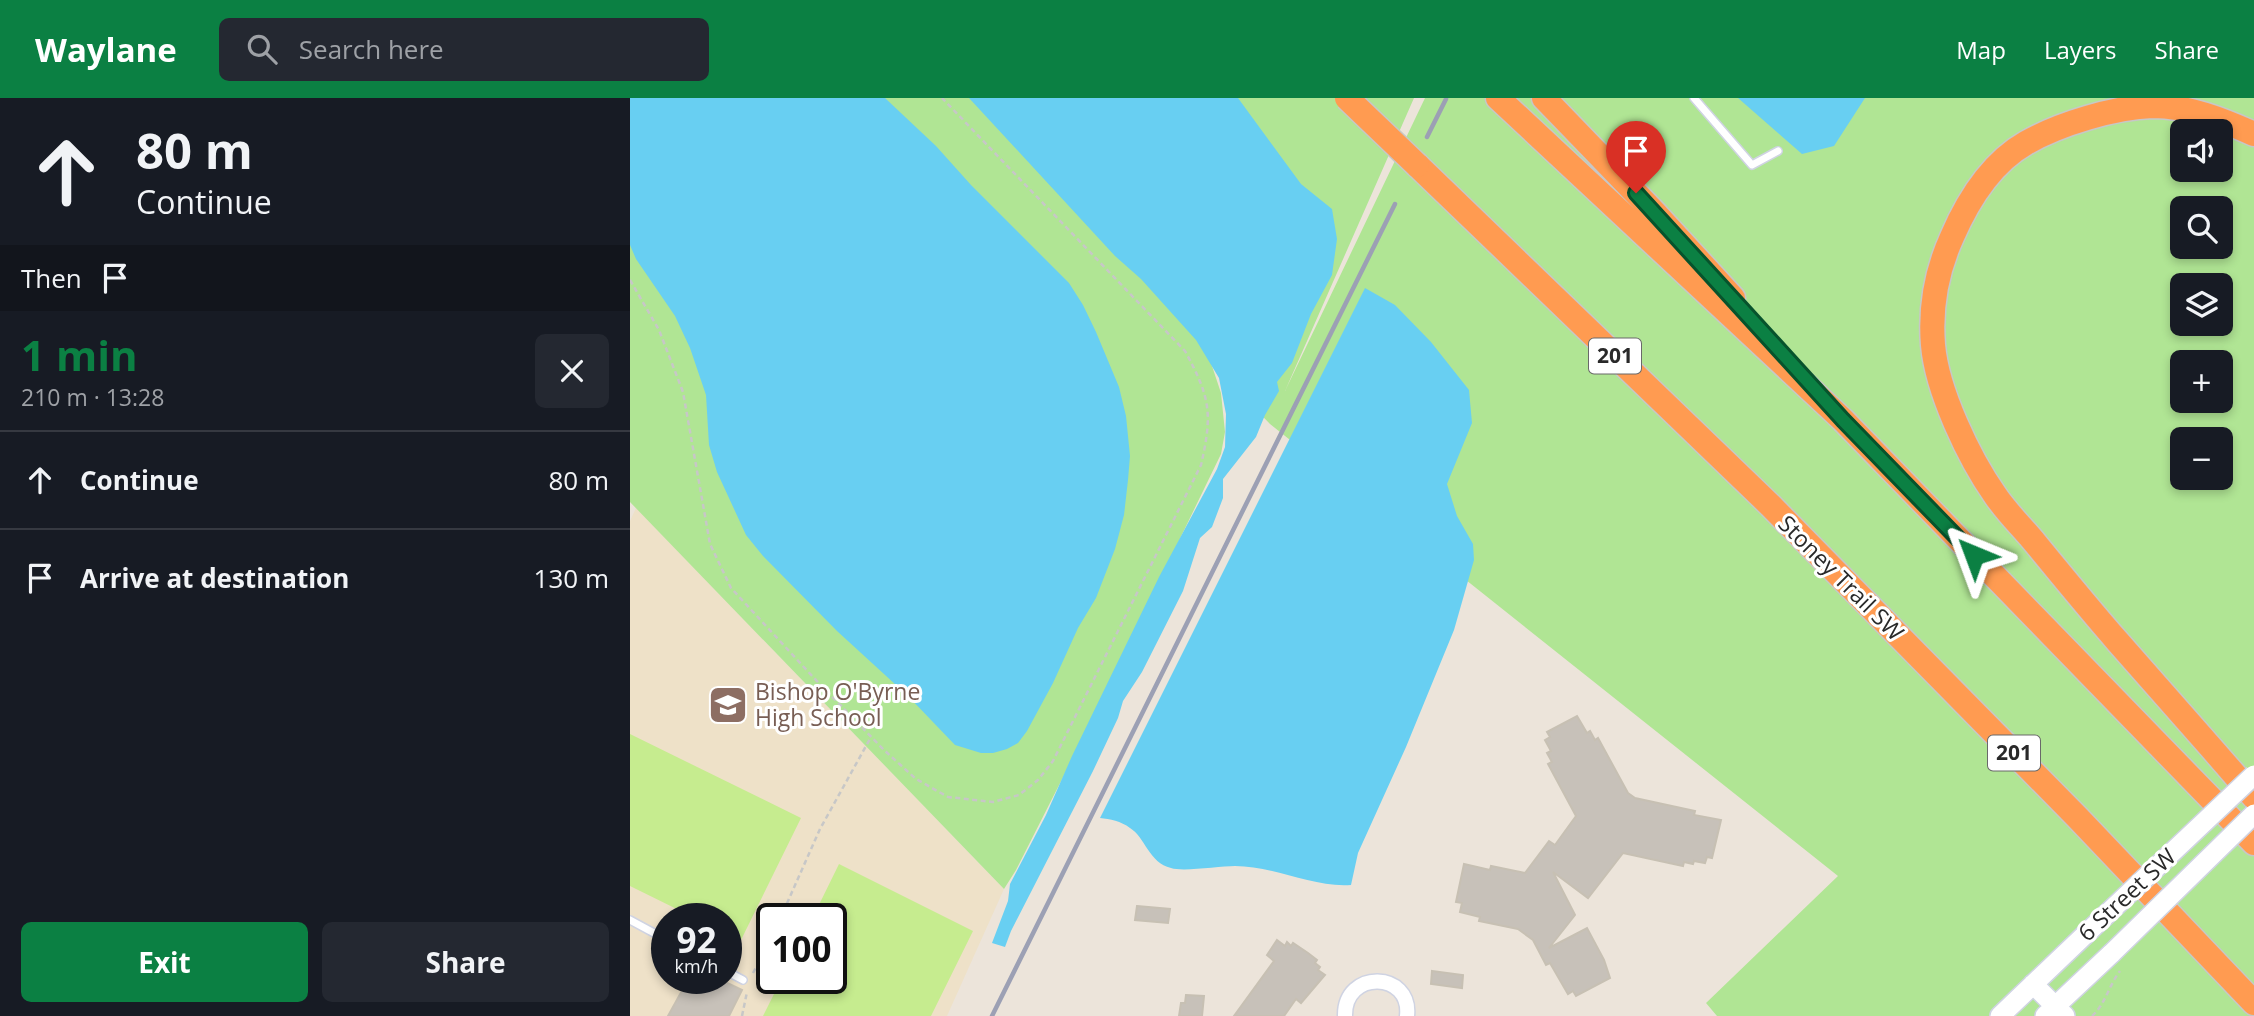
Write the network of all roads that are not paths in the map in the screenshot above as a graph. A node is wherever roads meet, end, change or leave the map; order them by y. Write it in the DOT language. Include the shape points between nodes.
graph roads {
  1 [pos="1347,98"];
  2 [pos="1498,98"];
  3 [pos="1544,98"];
  4 [pos="1693,98"];
  5 [pos="2254,134"];
  6 [pos="1778,151"];
  7 [pos="1843,420"];
  8 [pos="2254,775"];
  9 [pos="2254,797"];
  10 [pos="2254,814"];
  11 [pos="2254,843"];
  12 [pos="630,920"];
  13 [pos="651,931"];
  14 [pos="742,981"];
  15 [pos="745,983"];
  16 [pos="2033,984"];
  17 [pos="2254,1003"];
  18 [pos="2055,1013"];
  19 [pos="1345,1016"];
  20 [pos="1407,1016"];
  21 [pos="2000,1016"];
  1 -- 17 [label="highway, Stoney Trail SW / 201, bridge" via="1771,506"];
  2 -- 7 [label="highway"];
  3 -- 7 [label="highway"];
  4 -- 6 [label="lane" via="1752,165"];
  5 -- 9 [label="highway" via="2223,120 2153,106 2073,122 2025,143 1980,185 1959,220 1933,299 1933,346 1943,390 1963,439 1995,495"];
  7 -- 11 [label="highway"];
  8 -- 16 [label="main road, 6 Street SW, bridge"];
  10 -- 18 [label="main road, 6 Street SW, bridge" via="2119,959"];
  12 -- 13 [label="lane"];
  14 -- 15 [label="lane"];
  16 -- 18 [label="main road"];
  16 -- 21 [label="main road, 6 Street SW"];
  19 -- 20 [label="street" via="1352,993 1375,981 1398,989"];
}
